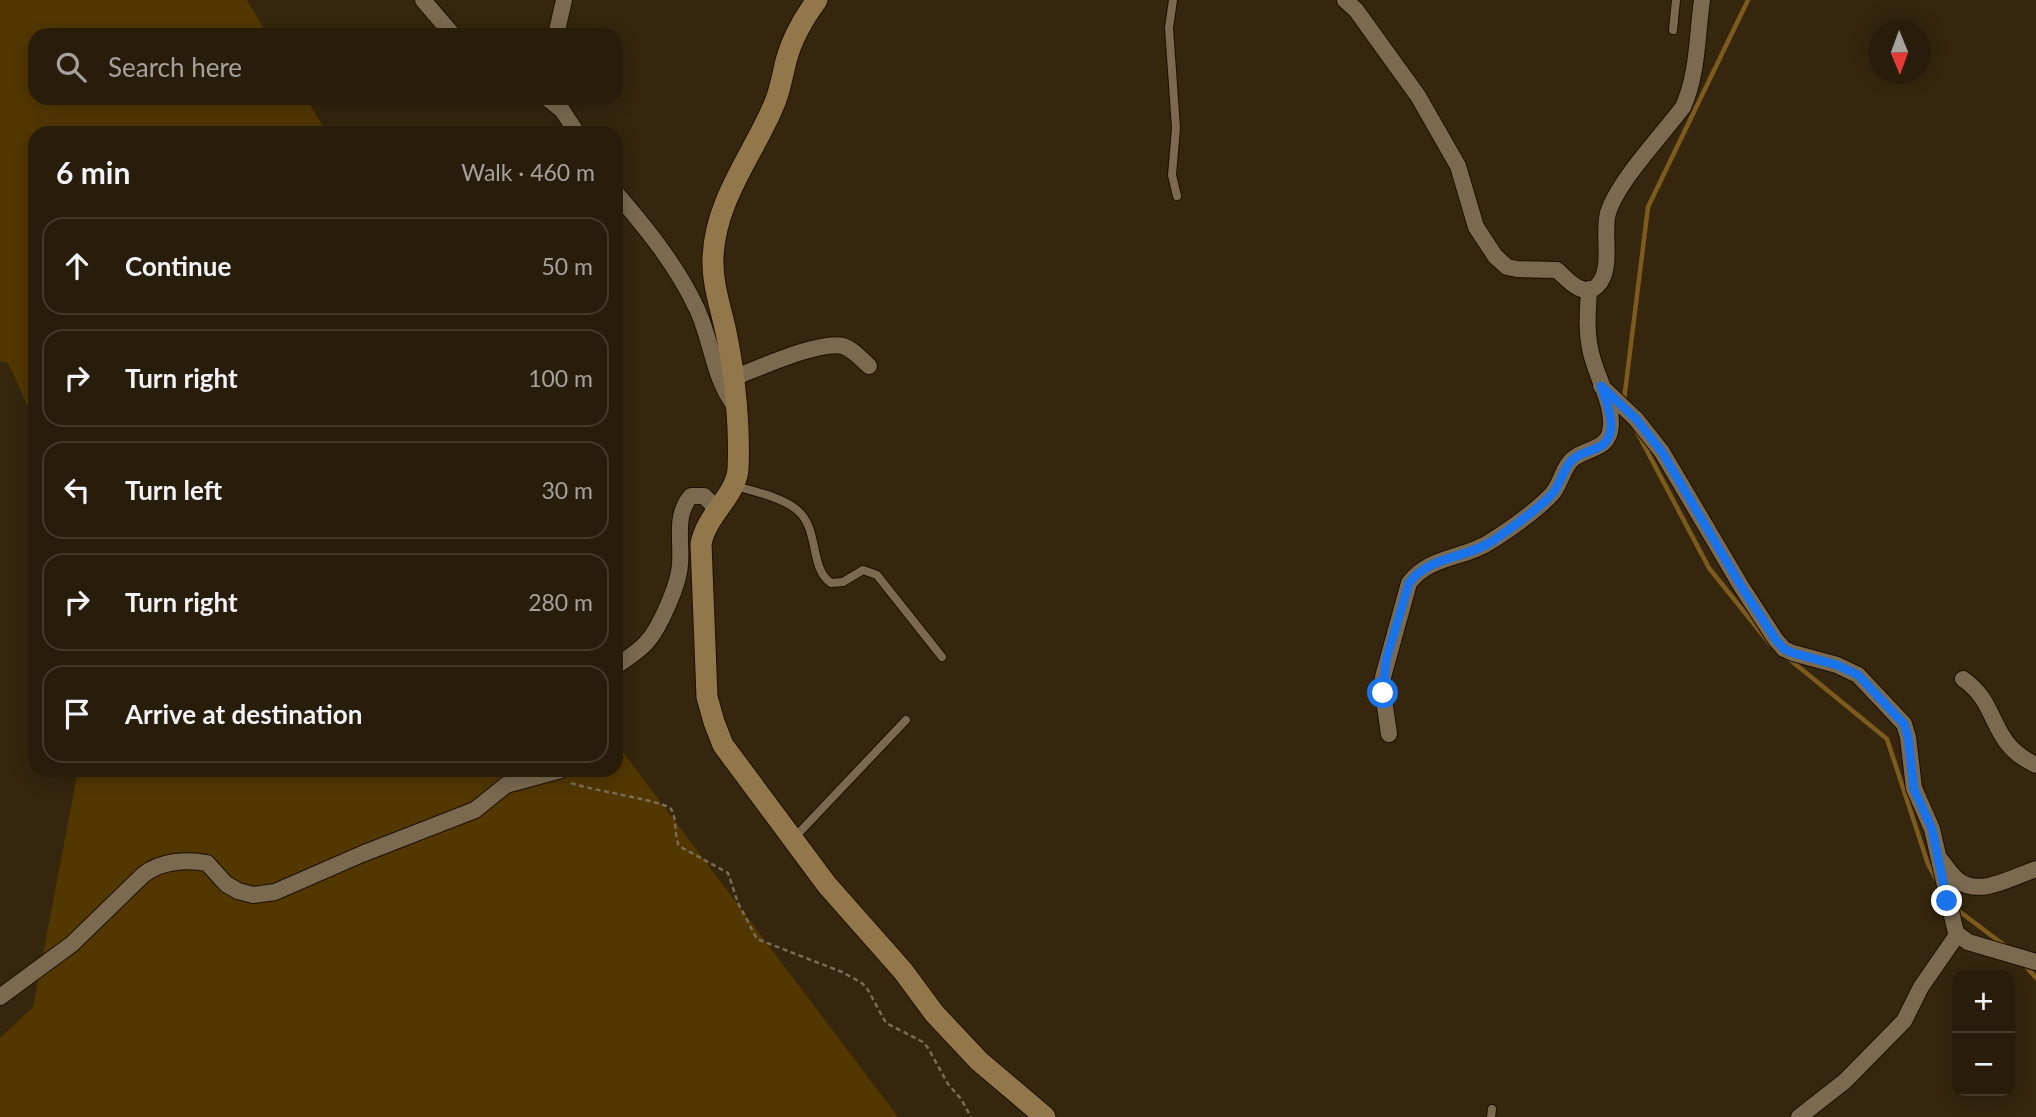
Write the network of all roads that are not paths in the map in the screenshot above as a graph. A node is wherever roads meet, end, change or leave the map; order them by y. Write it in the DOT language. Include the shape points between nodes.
graph roads {
  1 [pos="423,0"];
  2 [pos="564,0"];
  3 [pos="817,0"];
  4 [pos="1173,0"];
  5 [pos="1345,0"];
  6 [pos="1676,0"];
  7 [pos="1702,0"];
  8 [pos="447,28"];
  9 [pos="558,28"];
  10 [pos="1673,30"];
  11 [pos="562,105"];
  12 [pos="573,126"];
  13 [pos="1177,195"];
  14 [pos="623,201"];
  15 [pos="1589,289"];
  16 [pos="869,366"];
  17 [pos="733,378"];
  18 [pos="1601,386"];
  19 [pos="735,406"];
  20 [pos="733,486"];
  21 [pos="715,511"];
  22 [pos="942,657"];
  23 [pos="623,661"];
  24 [pos="1963,679"];
  25 [pos="906,720"];
  26 [pos="1389,734"];
  27 [pos="2036,765"];
  28 [pos="538,777"];
  29 [pos="793,840"];
  30 [pos="1938,857"];
  31 [pos="2036,869"];
  32 [pos="1957,935"];
  33 [pos="2036,962"];
  34 [pos="0,997"];
  35 [pos="1045,1117"];
  36 [pos="1799,1117"];
  1 -- 8 [label="street"];
  2 -- 9 [label="street"];
  3 -- 17 [label="street" via="793,40 773,107 728,197 715,239 714,281"];
  4 -- 13 [label="lane" via="1169,28 1176,128 1172,175"];
  5 -- 15 [label="street" via="1424,107 1458,166 1476,227 1495,257 1507,267 1557,270 1571,284"];
  6 -- 10 [label="lane"];
  7 -- 15 [label="street" via="1687,98 1613,200 1605,222 1605,272 1598,285"];
  11 -- 12 [label="street"];
  14 -- 19 [label="street" via="663,250 692,300 722,387"];
  15 -- 18 [label="street" via="1589,347"];
  16 -- 17 [label="street" via="851,349 832,345"];
  17 -- 19 [label="street"];
  18 -- 26 [label="street" via="1611,425 1604,444 1574,458 1553,493 1491,542 1434,562 1409,583 1383,677"];
  18 -- 30 [label="street" via="1662,452 1784,649 1858,675 1904,724 1914,789 1932,829"];
  19 -- 20 [label="street" via="738,468"];
  20 -- 21 [label="street"];
  20 -- 22 [label="lane" via="789,505 801,514 813,536 821,571 831,583 843,582 863,569 877,575"];
  21 -- 23 [label="street" via="704,496 688,499 681,519 680,569 664,614 646,644"];
  21 -- 29 [label="street" via="701,544 707,697 723,745"];
  24 -- 27 [label="street" via="1985,701 2007,746"];
  25 -- 29 [label="lane"];
  28 -- 34 [label="street" via="506,785 475,810 275,892 253,895 238,891 207,863 159,866 143,875 57,957"];
  29 -- 35 [label="street" via="955,1037"];
  30 -- 31 [label="street" via="1960,882 1977,886"];
  30 -- 32 [label="street"];
  32 -- 33 [label="street"];
  32 -- 36 [label="street" via="1904,1021 1845,1082"];
}
